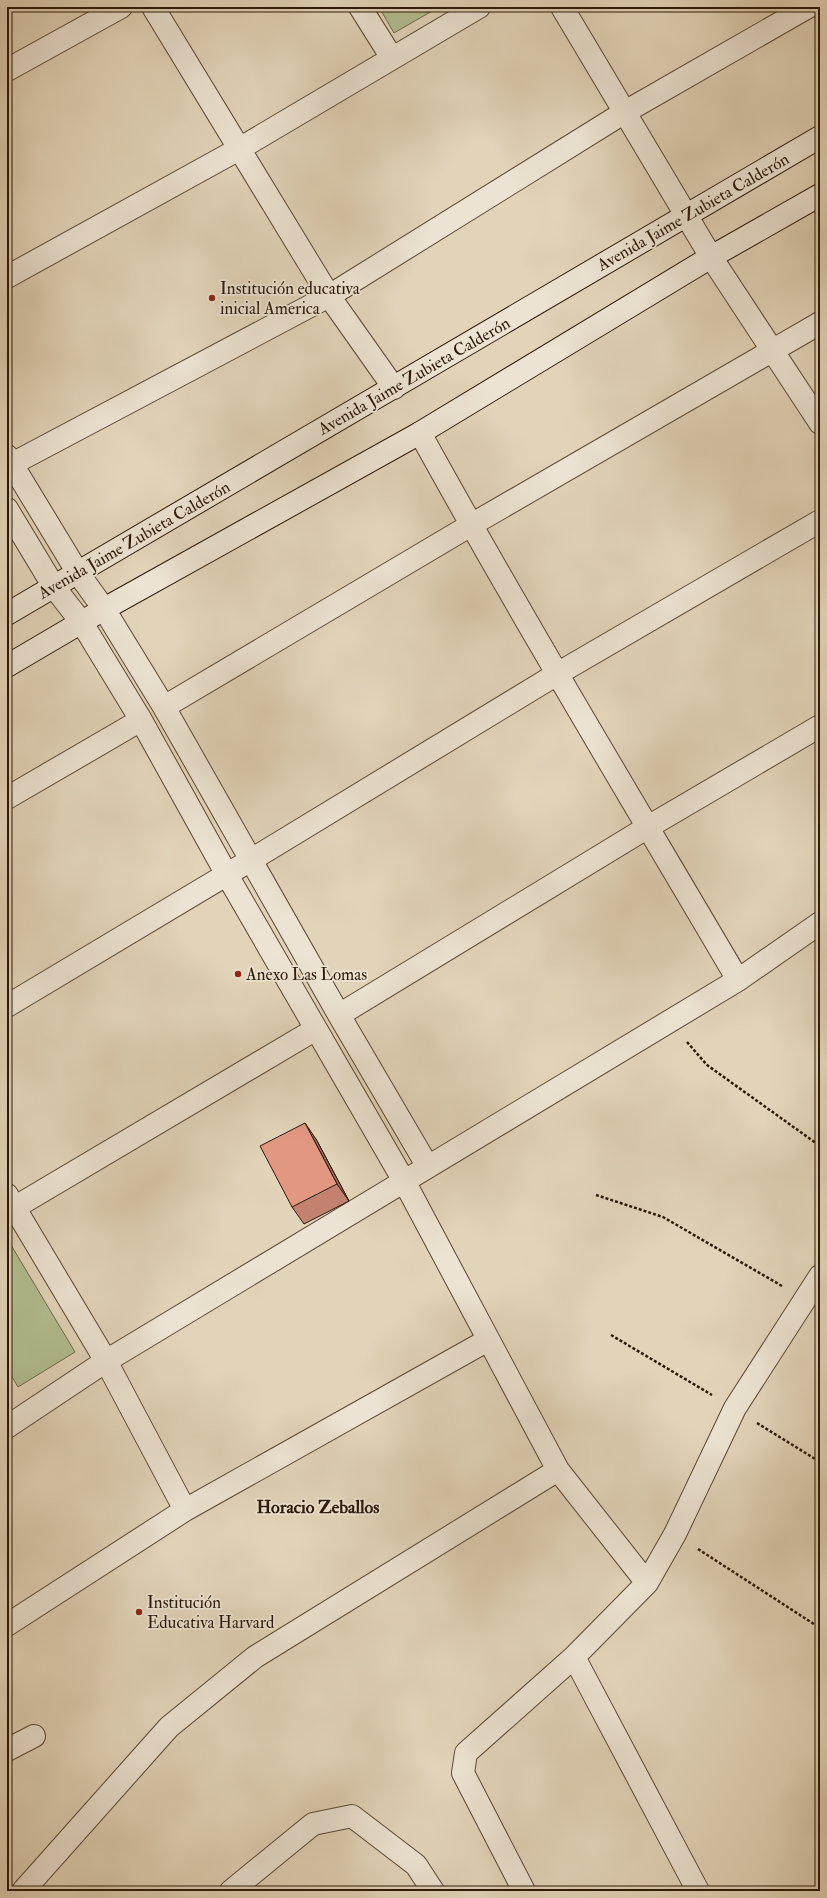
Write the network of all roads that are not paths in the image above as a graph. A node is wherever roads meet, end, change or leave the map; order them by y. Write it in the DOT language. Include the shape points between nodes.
graph roads {
  1 [pos="121,7"];
  2 [pos="153,7"];
  3 [pos="360,7"];
  4 [pos="479,7"];
  5 [pos="562,7"];
  6 [pos="808,7"];
  7 [pos="392,58"];
  8 [pos="7,70"];
  9 [pos="625,112"];
  10 [pos="820,137"];
  11 [pos="239,149"];
  12 [pos="820,195"];
  13 [pos="686,216"];
  14 [pos="711,257"];
  15 [pos="7,277"];
  16 [pos="329,296"];
  17 [pos="820,323"];
  18 [pos="773,350"];
  19 [pos="394,388"];
  20 [pos="820,423"];
  21 [pos="420,433"];
  22 [pos="9,460"];
  23 [pos="7,510"];
  24 [pos="820,521"];
  25 [pos="471,525"];
  26 [pos="78,573"];
  27 [pos="54,587"];
  28 [pos="104,609"];
  29 [pos="7,614"];
  30 [pos="82,622"];
  31 [pos="7,666"];
  32 [pos="557,674"];
  33 [pos="164,707"];
  34 [pos="141,720"];
  35 [pos="820,726"];
  36 [pos="7,798"];
  37 [pos="648,827"];
  38 [pos="251,860"];
  39 [pos="227,875"];
  40 [pos="820,923"];
  41 [pos="738,980"];
  42 [pos="7,1006"];
  43 [pos="339,1015"];
  44 [pos="316,1029"];
  45 [pos="428,1167"];
  46 [pos="404,1181"];
  47 [pos="9,1205"];
  48 [pos="820,1276"];
  49 [pos="488,1340"];
  50 [pos="106,1361"];
  51 [pos="7,1427"];
  52 [pos="558,1470"];
  53 [pos="185,1510"];
  54 [pos="647,1584"];
  55 [pos="7,1624"];
  56 [pos="574,1657"];
  57 [pos="34,1736"];
  58 [pos="7,1750"];
  59 [pos="236,1890"];
  60 [pos="23,1891"];
  61 [pos="433,1891"];
  62 [pos="524,1891"];
  63 [pos="698,1891"];
  1 -- 8 [label="street"];
  2 -- 11 [label="street"];
  3 -- 7 [label="street"];
  4 -- 7 [label="street"];
  5 -- 9 [label="street"];
  6 -- 9 [label="street"];
  7 -- 11 [label="street"];
  9 -- 13 [label="street"];
  9 -- 16 [label="street"];
  10 -- 13 [label="street, Avenida Jaime Zubieta Calderón"];
  11 -- 15 [label="street"];
  11 -- 16 [label="street"];
  12 -- 14 [label="street"];
  13 -- 14 [label="street"];
  13 -- 19 [label="street, Avenida Jaime Zubieta Calderón"];
  14 -- 18 [label="street"];
  14 -- 21 [label="street"];
  16 -- 19 [label="street"];
  16 -- 22 [label="street"];
  17 -- 18 [label="street"];
  18 -- 20 [label="street"];
  18 -- 25 [label="street"];
  19 -- 26 [label="street, Avenida Jaime Zubieta Calderón"];
  21 -- 25 [label="street"];
  21 -- 28 [label="street"];
  22 -- 26 [label="street"];
  23 -- 27 [label="street"];
  24 -- 32 [label="street"];
  25 -- 32 [label="street"];
  25 -- 33 [label="street"];
  26 -- 27 [label="street, Avenida Jaime Zubieta Calderón"];
  26 -- 28 [label="street"];
  27 -- 29 [label="street, Avenida Jaime Zubieta Calderón"];
  27 -- 30 [label="street"];
  28 -- 30 [label="street"];
  28 -- 33 [label="street"];
  30 -- 31 [label="street"];
  30 -- 34 [label="street"];
  32 -- 37 [label="street"];
  32 -- 38 [label="street"];
  33 -- 38 [label="street"];
  34 -- 36 [label="street"];
  34 -- 39 [label="street"];
  35 -- 37 [label="street"];
  37 -- 41 [label="street"];
  37 -- 43 [label="street"];
  38 -- 39 [label="street"];
  38 -- 43 [label="street"];
  39 -- 42 [label="street"];
  39 -- 44 [label="street"];
  40 -- 41 [label="street"];
  41 -- 45 [label="street"];
  43 -- 45 [label="street"];
  44 -- 46 [label="street"];
  44 -- 47 [label="street"];
  45 -- 46 [label="street"];
  46 -- 49 [label="street"];
  46 -- 50 [label="street"];
  47 -- 50 [label="street"];
  48 -- 54 [label="street" via="735,1408 675,1534"];
  49 -- 52 [label="street"];
  49 -- 53 [label="street"];
  50 -- 51 [label="street"];
  50 -- 53 [label="street"];
  52 -- 54 [label="street"];
  52 -- 60 [label="street" via="255,1657 169,1727"];
  53 -- 55 [label="street"];
  54 -- 56 [label="street"];
  56 -- 62 [label="street" via="466,1753 464,1773"];
  56 -- 63 [label="street"];
  57 -- 58 [label="street"];
  59 -- 61 [label="street" via="313,1824 352,1816 416,1865"];
}
